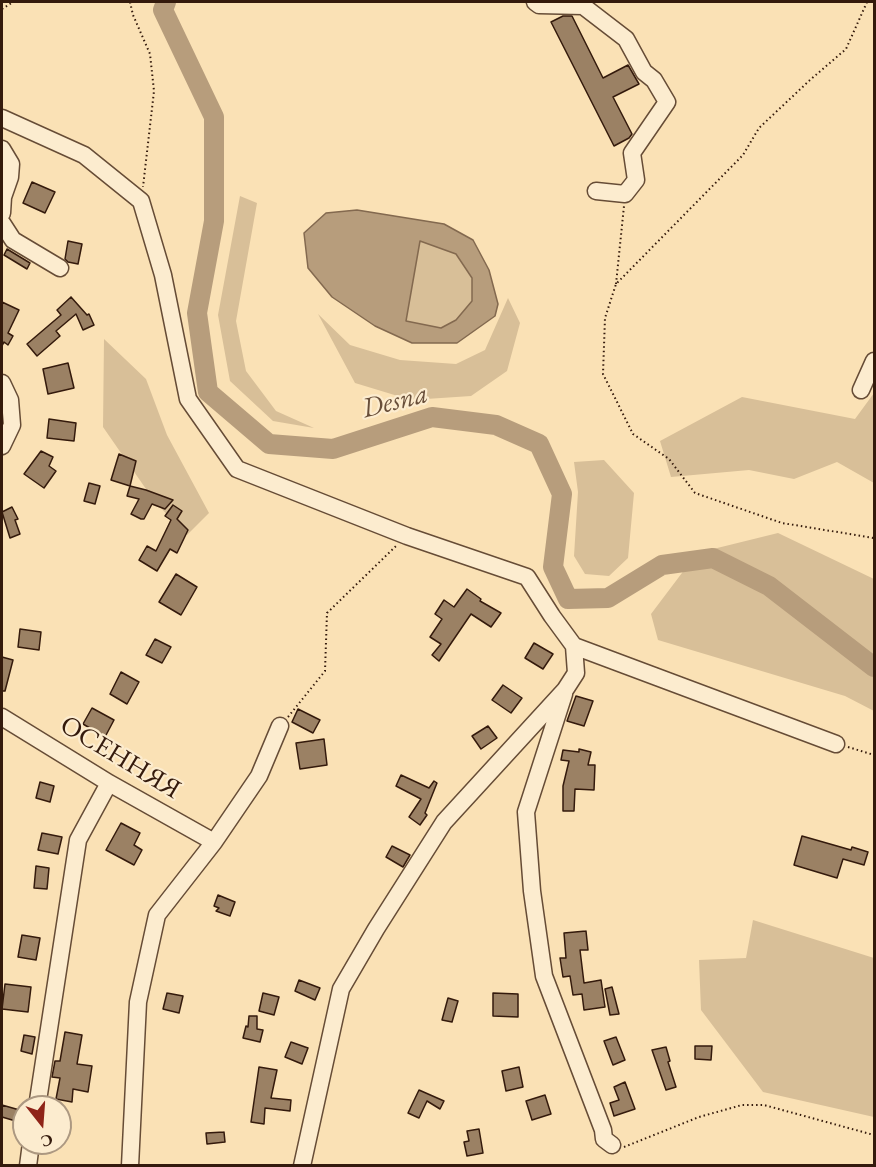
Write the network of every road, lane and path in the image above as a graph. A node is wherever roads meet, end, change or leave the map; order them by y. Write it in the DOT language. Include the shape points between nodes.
graph roads {
  1 [pos="13,2"];
  2 [pos="130,2"];
  3 [pos="535,2"];
  4 [pos="867,2"];
  5 [pos="2,9"];
  6 [pos="2,118"];
  7 [pos="2,149"];
  8 [pos="596,191"];
  9 [pos="625,194"];
  10 [pos="141,201"];
  11 [pos="2,213"];
  12 [pos="2,223"];
  13 [pos="60,268"];
  14 [pos="616,284"];
  15 [pos="874,361"];
  16 [pos="2,383"];
  17 [pos="861,390"];
  18 [pos="2,446"];
  19 [pos="407,536"];
  20 [pos="874,538"];
  21 [pos="574,646"];
  22 [pos="565,690"];
  23 [pos="2,717"];
  24 [pos="280,726"];
  25 [pos="836,744"];
  26 [pos="874,755"];
  27 [pos="109,783"];
  28 [pos="214,842"];
  29 [pos="39,1095"];
  30 [pos="874,1135"];
  31 [pos="612,1145"];
  32 [pos="130,1166"];
  33 [pos="302,1166"];
  1 -- 5 [label="path"];
  2 -- 10 [label="path" via="150,54 154,91"];
  3 -- 9 [label="street" via="583,6 626,39 667,102 632,153 636,180"];
  4 -- 14 [label="path" via="846,49 759,128 743,155"];
  6 -- 10 [label="street" via="84,155"];
  7 -- 11 [label="street" via="11,164"];
  8 -- 9 [label="street"];
  9 -- 14 [label="path"];
  10 -- 19 [label="street" via="163,275 188,399 237,469"];
  12 -- 13 [label="street" via="13,240"];
  14 -- 20 [label="path" via="605,318 603,374 633,434 669,459 695,493 782,523"];
  15 -- 17 [label="street"];
  16 -- 18 [label="street" via="10,400 12,425"];
  19 -- 21 [label="street" via="527,577"];
  19 -- 24 [label="path" via="327,613 325,671"];
  21 -- 22 [label="street" via="576,673"];
  21 -- 25 [label="street"];
  22 -- 31 [label="street" via="526,812 532,891 544,976 604,1140"];
  22 -- 33 [label="street" via="444,822 341,989"];
  23 -- 27 [label="street, ОСЕННЯЯ"];
  24 -- 28 [label="street" via="259,776"];
  25 -- 26 [label="path"];
  27 -- 28 [label="street, ОСЕННЯЯ"];
  27 -- 29 [label="street" via="78,840"];
  28 -- 32 [label="street" via="157,915 138,1002"];
  30 -- 31 [label="path" via="764,1105 742,1105 623,1147"];
}
